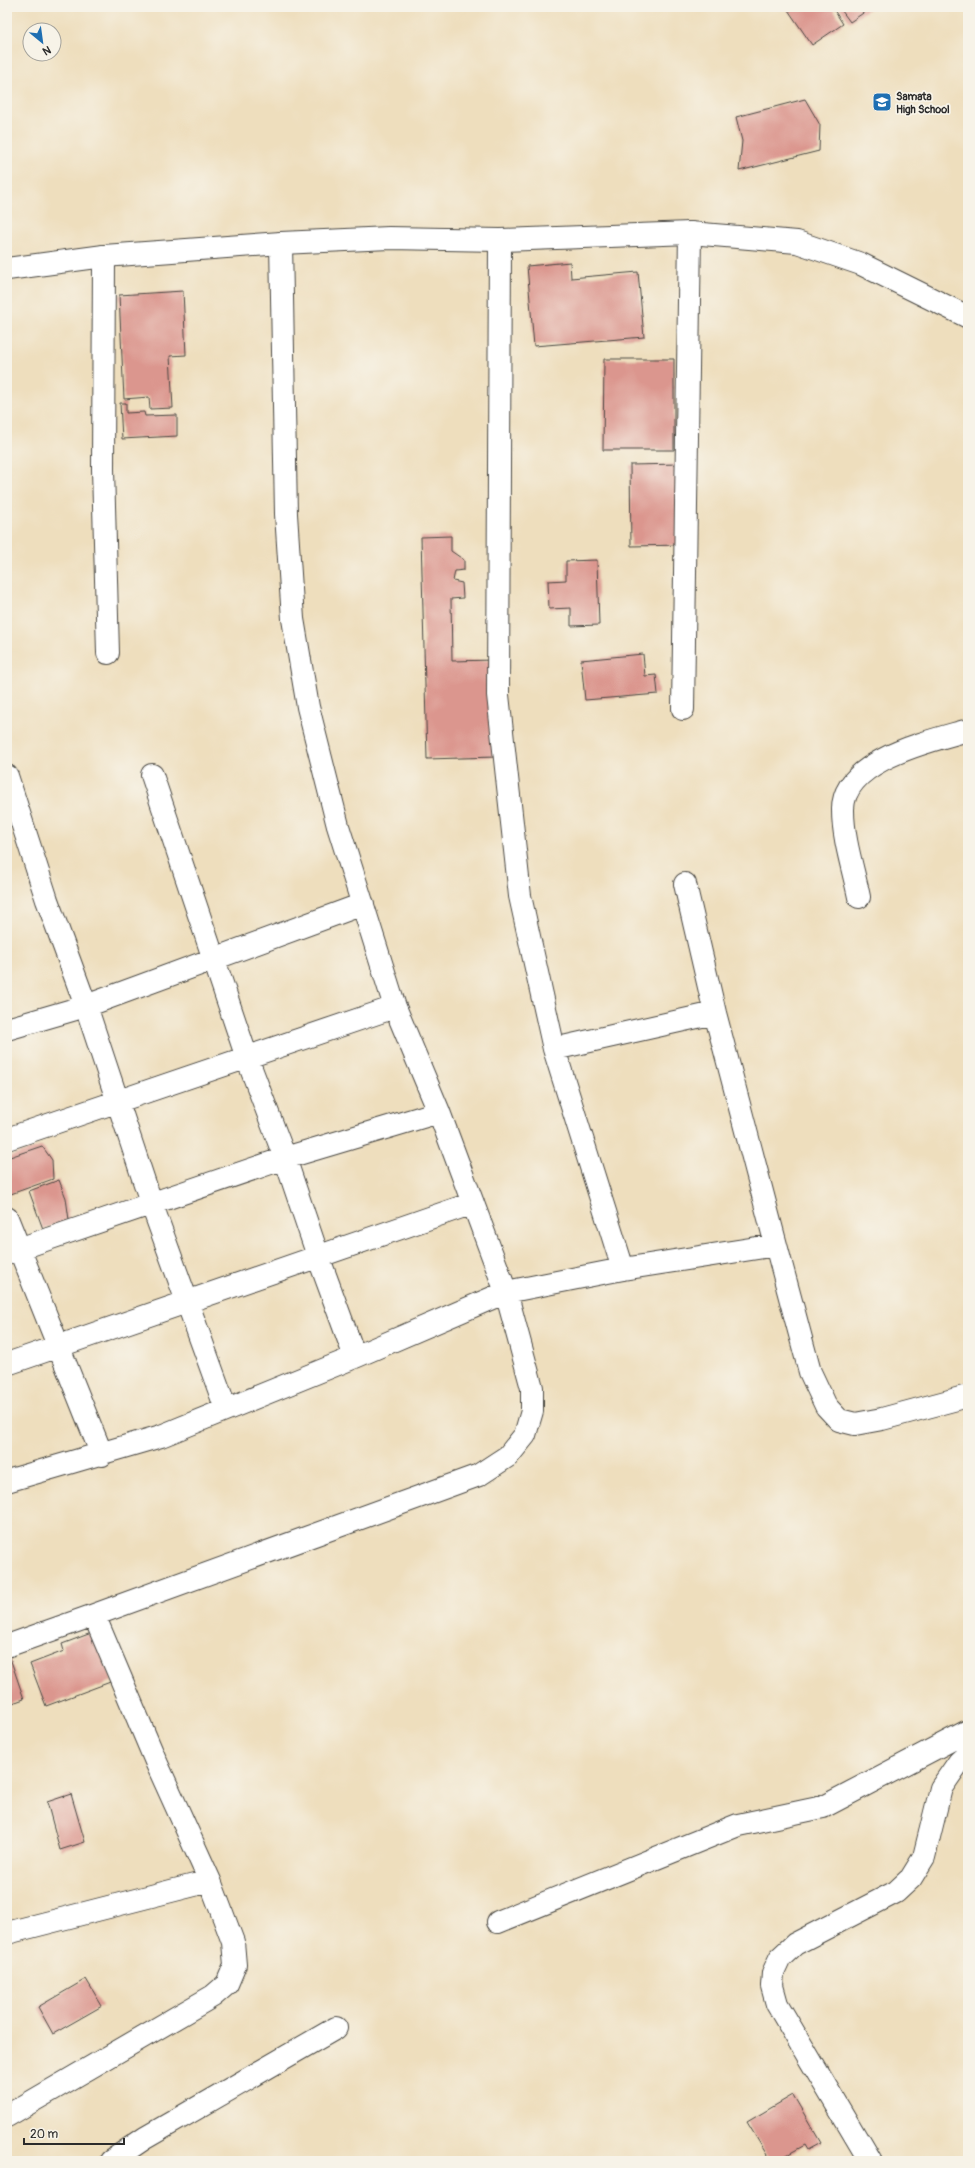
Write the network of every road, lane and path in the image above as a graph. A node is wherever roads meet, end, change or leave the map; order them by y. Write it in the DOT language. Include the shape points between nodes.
graph roads {
  1 [pos="690,233"];
  2 [pos="500,240"];
  3 [pos="281,243"];
  4 [pos="104,256"];
  5 [pos="7,269"];
  6 [pos="968,317"];
  7 [pos="108,653"];
  8 [pos="683,709"];
  9 [pos="968,730"];
  10 [pos="152,775"];
  11 [pos="7,776"];
  12 [pos="685,884"];
  13 [pos="859,896"];
  14 [pos="363,904"];
  15 [pos="214,960"];
  16 [pos="86,1006"];
  17 [pos="395,1007"];
  18 [pos="715,1013"];
  19 [pos="7,1029"];
  20 [pos="554,1049"];
  21 [pos="247,1058"];
  22 [pos="118,1102"];
  23 [pos="439,1112"];
  24 [pos="7,1139"];
  25 [pos="285,1158"];
  26 [pos="473,1203"];
  27 [pos="152,1205"];
  28 [pos="7,1218"];
  29 [pos="776,1245"];
  30 [pos="13,1251"];
  31 [pos="318,1256"];
  32 [pos="623,1269"];
  33 [pos="506,1292"];
  34 [pos="187,1301"];
  35 [pos="59,1346"];
  36 [pos="355,1357"];
  37 [pos="7,1364"];
  38 [pos="966,1403"];
  39 [pos="226,1409"];
  40 [pos="102,1454"];
  41 [pos="7,1481"];
  42 [pos="94,1615"];
  43 [pos="7,1646"];
  44 [pos="968,1731"];
  45 [pos="968,1754"];
  46 [pos="210,1881"];
  47 [pos="498,1922"];
  48 [pos="7,1933"];
  49 [pos="336,2028"];
  50 [pos="7,2116"];
  51 [pos="111,2161"];
  52 [pos="870,2161"];
  1 -- 2 [label="street"];
  1 -- 6 [label="street" via="797,242 861,264"];
  1 -- 8 [label="street"];
  2 -- 3 [label="street" via="389,238"];
  2 -- 20 [label="street" via="498,695 520,896"];
  3 -- 4 [label="street"];
  3 -- 14 [label="street" via="286,514 293,619 308,707 338,826"];
  4 -- 5 [label="street"];
  4 -- 7 [label="street" via="103,469"];
  9 -- 13 [label="street" via="905,750 883,760 862,772 847,789 842,808"];
  10 -- 15 [label="street"];
  11 -- 16 [label="street" via="47,900"];
  12 -- 18 [label="street"];
  14 -- 15 [label="street"];
  14 -- 17 [label="street"];
  15 -- 16 [label="street"];
  15 -- 21 [label="street"];
  16 -- 19 [label="street"];
  16 -- 22 [label="street"];
  17 -- 21 [label="street"];
  17 -- 23 [label="street"];
  18 -- 20 [label="street"];
  18 -- 29 [label="street"];
  20 -- 32 [label="street"];
  21 -- 22 [label="street"];
  21 -- 25 [label="street"];
  22 -- 24 [label="street"];
  22 -- 27 [label="street"];
  23 -- 25 [label="street"];
  23 -- 26 [label="street"];
  25 -- 27 [label="street"];
  25 -- 31 [label="street"];
  26 -- 31 [label="street"];
  26 -- 33 [label="street"];
  27 -- 30 [label="street"];
  27 -- 34 [label="street"];
  28 -- 30 [label="street"];
  29 -- 32 [label="street"];
  29 -- 38 [label="street" via="810,1372 826,1406 839,1420 855,1424"];
  30 -- 35 [label="street"];
  31 -- 34 [label="street"];
  31 -- 36 [label="street"];
  32 -- 33 [label="street"];
  33 -- 36 [label="street"];
  33 -- 42 [label="street" via="532,1388 532,1411 525,1435 508,1456 479,1475"];
  34 -- 35 [label="street"];
  34 -- 39 [label="street"];
  35 -- 37 [label="street"];
  35 -- 40 [label="street"];
  36 -- 39 [label="street"];
  39 -- 40 [label="street" via="161,1436"];
  40 -- 41 [label="street"];
  42 -- 43 [label="street"];
  42 -- 46 [label="street"];
  44 -- 47 [label="street" via="823,1807 738,1825"];
  45 -- 52 [label="street" via="959,1762 941,1788 924,1857 911,1878 896,1892 795,1944 780,1958 773,1972 772,1986 777,2004"];
  46 -- 48 [label="street"];
  46 -- 50 [label="street" via="233,1942 235,1964 227,1984 213,1996"];
  49 -- 51 [label="street" via="145,2138"];
}
